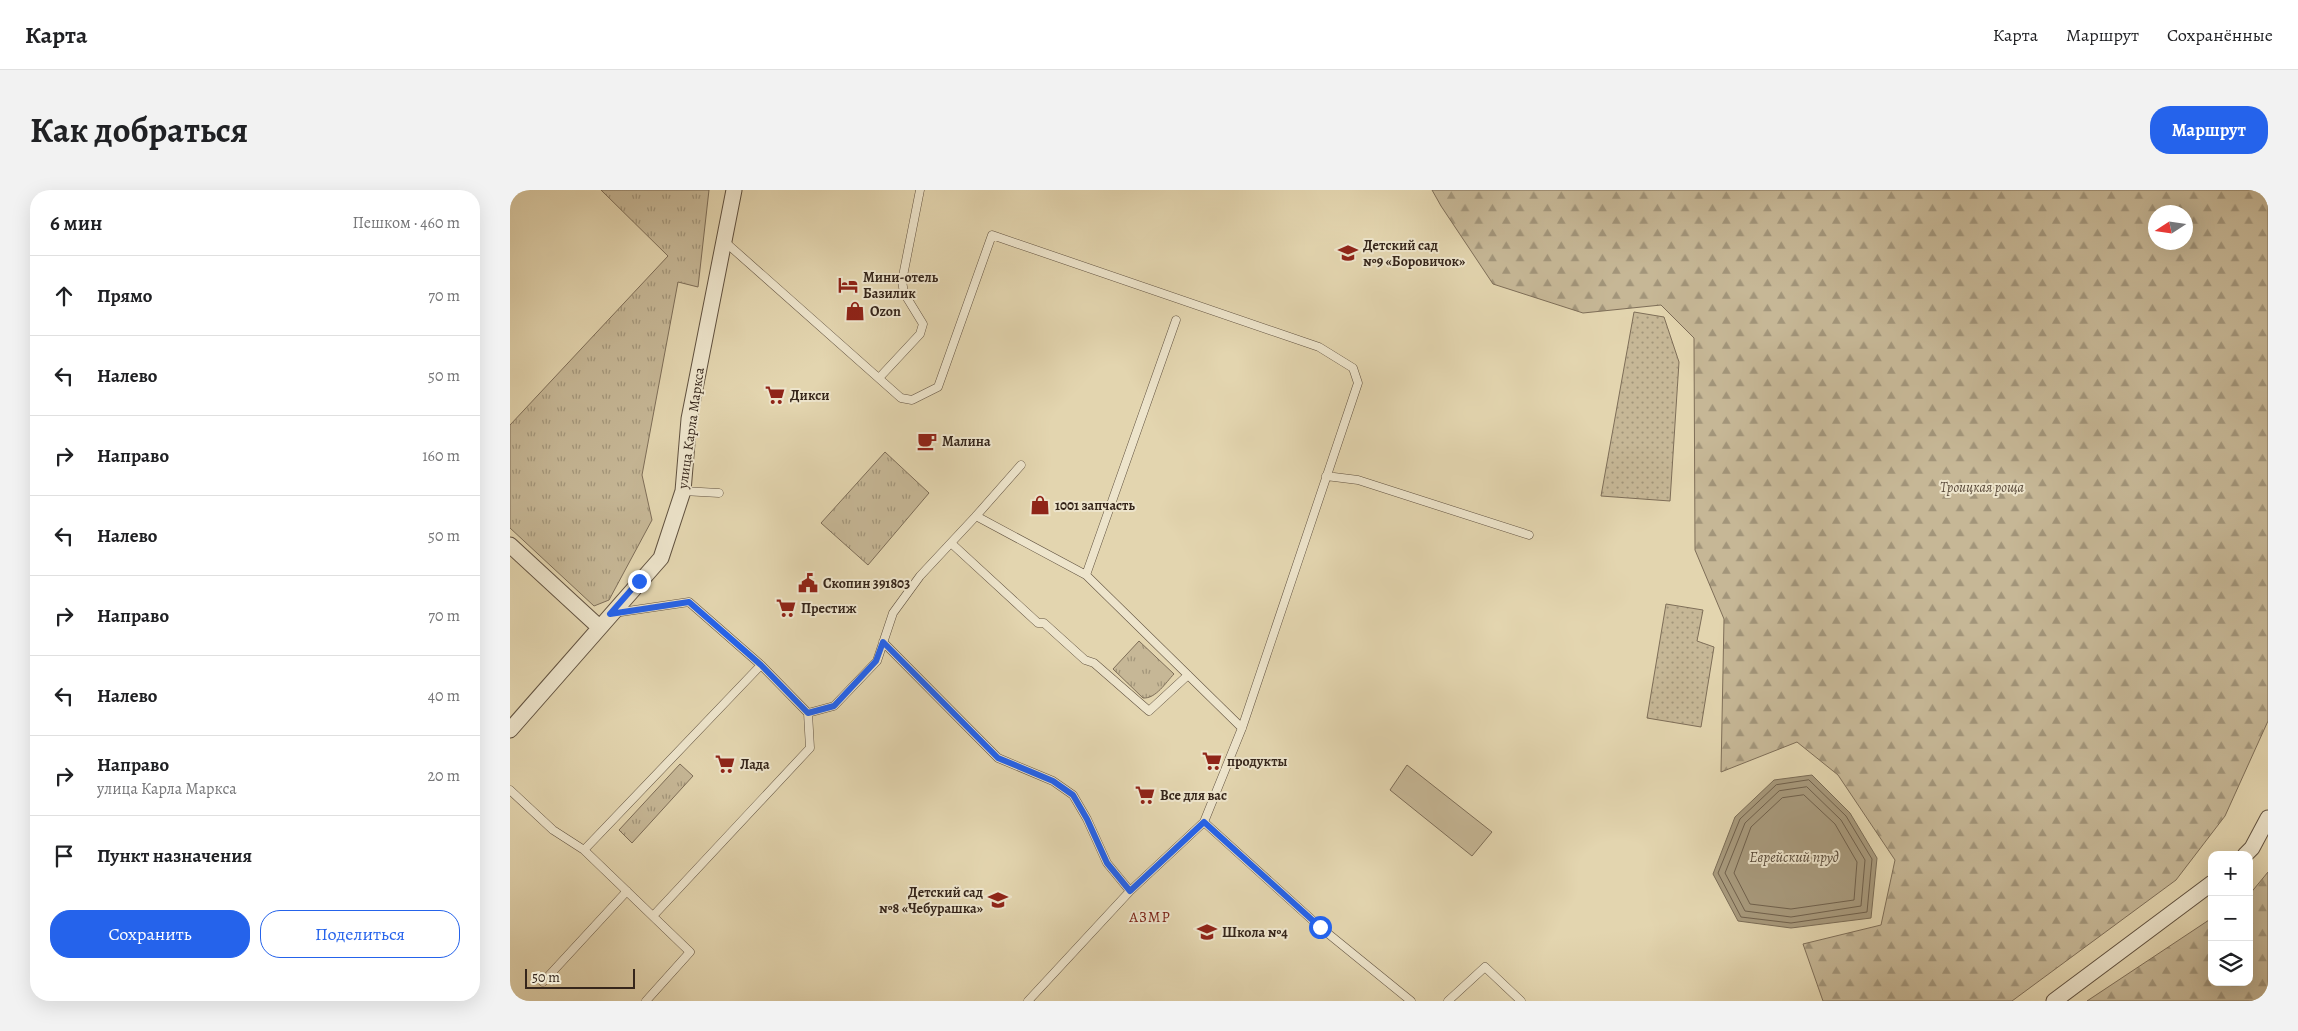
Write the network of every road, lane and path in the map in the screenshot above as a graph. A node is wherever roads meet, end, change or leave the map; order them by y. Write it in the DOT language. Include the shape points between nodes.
graph roads {
  1 [pos="734,190"];
  2 [pos="920,190"];
  3 [pos="724,240"];
  4 [pos="1176,320"];
  5 [pos="879,378"];
  6 [pos="1021,465"];
  7 [pos="1326,476"];
  8 [pos="683,491"];
  9 [pos="719,493"];
  10 [pos="976,516"];
  11 [pos="1529,535"];
  12 [pos="951,543"];
  13 [pos="510,545"];
  14 [pos="1086,575"];
  15 [pos="610,614"];
  16 [pos="599,627"];
  17 [pos="883,642"];
  18 [pos="761,665"];
  19 [pos="1188,675"];
  20 [pos="808,713"];
  21 [pos="1242,728"];
  22 [pos="510,730"];
  23 [pos="510,790"];
  24 [pos="2268,818"];
  25 [pos="1204,822"];
  26 [pos="584,850"];
  27 [pos="2249,851"];
  28 [pos="2208,886"];
  29 [pos="627,891"];
  30 [pos="1130,891"];
  31 [pos="653,916"];
  32 [pos="543,982"];
  33 [pos="646,1001"];
  34 [pos="1028,1001"];
  35 [pos="1411,1001"];
  36 [pos="1448,1001"];
  37 [pos="1521,1001"];
  38 [pos="2054,1001"];
  1 -- 3 [label="street, улица Карла Маркса"];
  2 -- 5 [label="lane" via="902,281 904,293 923,324 920,334"];
  3 -- 5 [label="lane"];
  3 -- 8 [label="street, улица Карла Маркса" via="690,419"];
  4 -- 14 [label="lane"];
  5 -- 7 [label="lane" via="901,398 912,400 938,387 992,235 1319,346 1353,368 1358,383"];
  6 -- 10 [label="lane"];
  7 -- 11 [label="lane" via="1358,480"];
  7 -- 21 [label="lane"];
  8 -- 9 [label="lane"];
  8 -- 15 [label="street, улица Карла Маркса" via="661,558"];
  10 -- 12 [label="lane"];
  10 -- 14 [label="lane"];
  12 -- 17 [label="lane" via="920,576 893,613"];
  12 -- 19 [label="lane" via="1038,623 1044,623 1149,711"];
  13 -- 16 [label="street"];
  14 -- 19 [label="lane"];
  15 -- 16 [label="street, улица Карла Маркса"];
  15 -- 18 [label="lane" via="689,602"];
  16 -- 22 [label="street, улица Карла Маркса"];
  17 -- 20 [label="lane" via="876,661 834,706"];
  17 -- 30 [label="lane" via="998,758 1053,781 1073,795 1107,863"];
  18 -- 20 [label="lane"];
  18 -- 26 [label="lane"];
  19 -- 21 [label="lane"];
  20 -- 31 [label="lane" via="810,748"];
  21 -- 25 [label="lane"];
  23 -- 26 [label="lane" via="553,830"];
  24 -- 27 [label="street"];
  25 -- 30 [label="lane"];
  25 -- 35 [label="lane" via="1320,927"];
  26 -- 29 [label="lane"];
  28 -- 38 [label="street"];
  29 -- 31 [label="lane"];
  29 -- 32 [label="lane"];
  30 -- 34 [label="lane"];
  31 -- 33 [label="lane" via="690,952"];
  36 -- 37 [label="lane" via="1485,967"];
}
